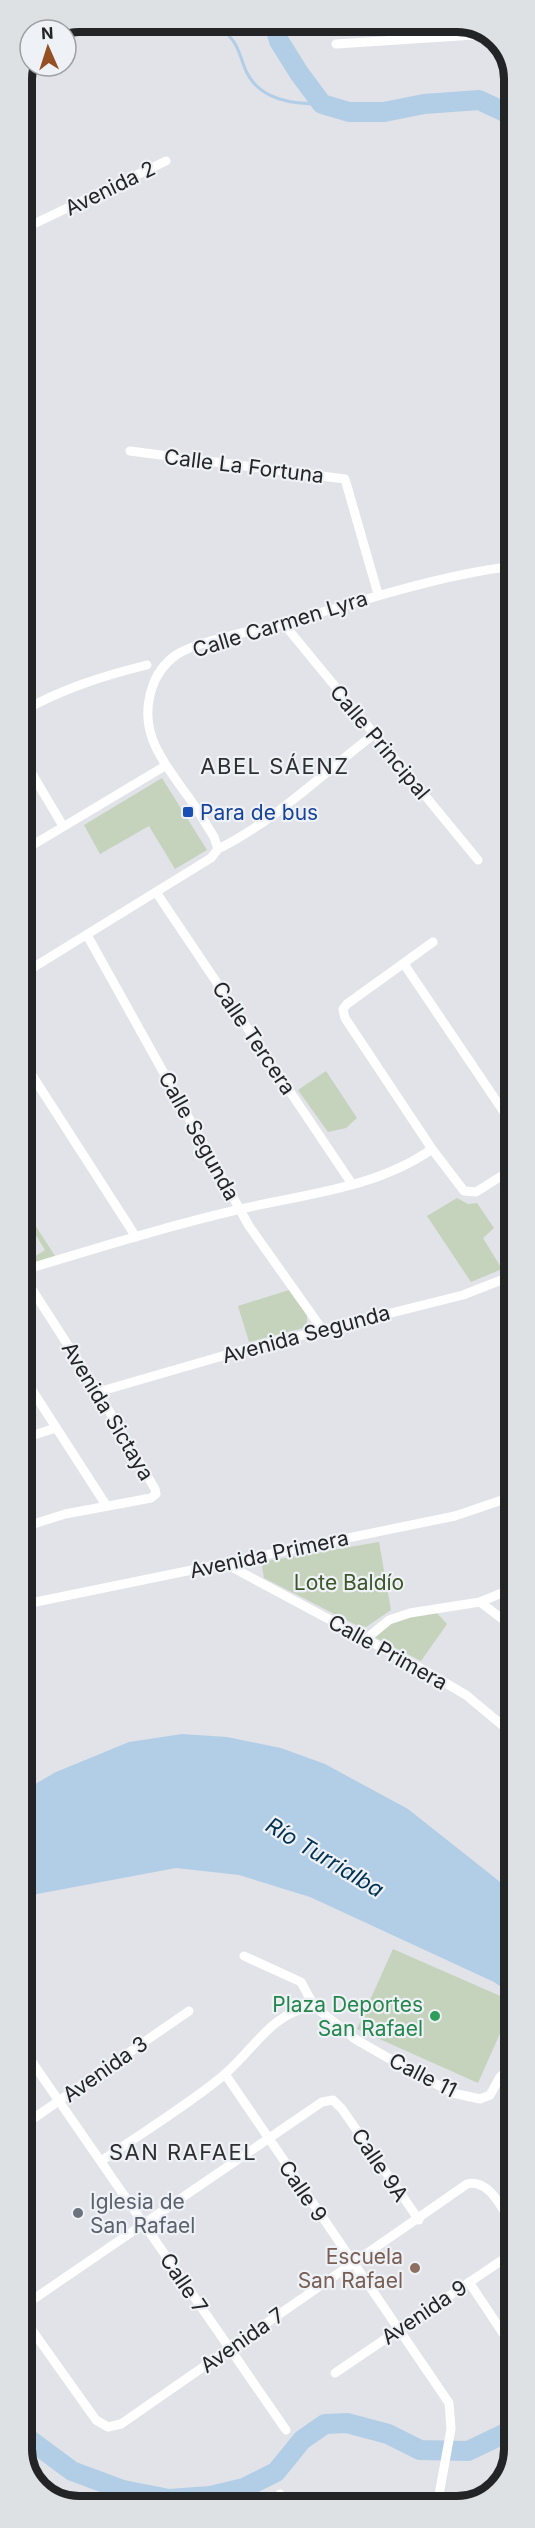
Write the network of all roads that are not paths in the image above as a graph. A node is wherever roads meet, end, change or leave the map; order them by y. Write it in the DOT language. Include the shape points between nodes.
graph roads {
  1 [pos="474,35"];
  2 [pos="336,44"];
  3 [pos="166,160"];
  4 [pos="32,225"];
  5 [pos="130,451"];
  6 [pos="503,567"];
  7 [pos="378,594"];
  8 [pos="283,623"];
  9 [pos="147,665"];
  10 [pos="32,706"];
  11 [pos="373,735"];
  12 [pos="165,766"];
  13 [pos="32,774"];
  14 [pos="63,826"];
  15 [pos="32,845"];
  16 [pos="218,849"];
  17 [pos="478,860"];
  18 [pos="156,892"];
  19 [pos="87,935"];
  20 [pos="433,942"];
  21 [pos="404,964"];
  22 [pos="32,968"];
  23 [pos="32,1075"];
  24 [pos="503,1111"];
  25 [pos="432,1149"];
  26 [pos="503,1175"];
  27 [pos="352,1184"];
  28 [pos="240,1209"];
  29 [pos="136,1237"];
  30 [pos="32,1269"];
  31 [pos="504,1279"];
  32 [pos="32,1289"];
  33 [pos="322,1329"];
  34 [pos="32,1390"];
  35 [pos="98,1392"];
  36 [pos="56,1428"];
  37 [pos="32,1436"];
  38 [pos="504,1500"];
  39 [pos="106,1505"];
  40 [pos="32,1525"];
  41 [pos="224,1563"];
  42 [pos="504,1592"];
  43 [pos="480,1602"];
  44 [pos="32,1603"];
  45 [pos="504,1620"];
  46 [pos="366,1639"];
  47 [pos="504,1726"];
  48 [pos="244,1956"];
  49 [pos="314,2006"];
  50 [pos="189,2011"];
  51 [pos="32,2062"];
  52 [pos="225,2074"];
  53 [pos="504,2074"];
  54 [pos="59,2101"];
  55 [pos="32,2119"];
  56 [pos="268,2140"];
  57 [pos="101,2161"];
  58 [pos="504,2214"];
  59 [pos="418,2220"];
  60 [pos="143,2223"];
  61 [pos="504,2259"];
  62 [pos="353,2264"];
  63 [pos="469,2282"];
  64 [pos="32,2299"];
  65 [pos="398,2328"];
  66 [pos="32,2331"];
  67 [pos="504,2335"];
  68 [pos="229,2349"];
  69 [pos="335,2373"];
  70 [pos="286,2430"];
  71 [pos="439,2496"];
  1 -- 2 [label="street"];
  3 -- 4 [label="street, Avenida 2"];
  5 -- 7 [label="street, Calle La Fortuna" via="345,479"];
  6 -- 7 [label="street, Calle Carmen Lyra"];
  7 -- 8 [label="street, Calle Carmen Lyra"];
  8 -- 11 [label="street, Calle Principal"];
  8 -- 12 [label="street, Calle Carmen Lyra" via="178,654 166,663 152,688 148,709 149,728"];
  9 -- 10 [label="street" via="96,678"];
  11 -- 16 [label="street" via="263,822"];
  11 -- 17 [label="street, Calle Principal"];
  12 -- 14 [label="street"];
  12 -- 16 [label="street, Calle Carmen Lyra" via="214,837"];
  13 -- 14 [label="street"];
  14 -- 15 [label="street"];
  16 -- 18 [label="street" via="212,858"];
  18 -- 19 [label="street"];
  18 -- 27 [label="street, Calle Tercera"];
  19 -- 22 [label="street"];
  19 -- 28 [label="street, Calle Segunda"];
  20 -- 21 [label="street"];
  21 -- 24 [label="street"];
  21 -- 25 [label="street" via="347,1004 343,1013"];
  23 -- 29 [label="street"];
  25 -- 26 [label="street" via="469,1193"];
  25 -- 27 [label="street" via="398,1169"];
  27 -- 28 [label="street"];
  28 -- 29 [label="street"];
  28 -- 33 [label="street, Calle Segunda"];
  29 -- 30 [label="street"];
  31 -- 33 [label="street, Avenida Segunda" via="464,1295"];
  32 -- 35 [label="street, Avenida Sictaya"];
  33 -- 35 [label="street, Avenida Segunda"];
  34 -- 36 [label="street"];
  35 -- 39 [label="street, Avenida Sictaya" via="156,1494"];
  36 -- 37 [label="street"];
  36 -- 39 [label="street"];
  38 -- 41 [label="street, Avenida Primera" via="455,1516"];
  39 -- 40 [label="street, Avenida Sictaya"];
  41 -- 44 [label="street, Avenida Primera"];
  41 -- 46 [label="street, Calle Primera"];
  42 -- 43 [label="street"];
  43 -- 45 [label="street"];
  43 -- 46 [label="street" via="410,1613 389,1620"];
  46 -- 47 [label="street, Calle Primera" via="466,1695"];
  48 -- 49 [label="street, Calle 11" via="301,1982"];
  49 -- 52 [label="street" via="294,2009 280,2018"];
  49 -- 53 [label="street, Calle 11" via="355,2039 453,2093 480,2099 490,2095"];
  50 -- 54 [label="street, Avenida 3"];
  51 -- 54 [label="street, Calle 7"];
  52 -- 56 [label="street, Calle 9"];
  52 -- 57 [label="street"];
  54 -- 55 [label="street, Avenida 3"];
  54 -- 57 [label="street, Calle 7"];
  56 -- 59 [label="street, Calle 9A" via="322,2102 333,2100"];
  56 -- 60 [label="street"];
  56 -- 62 [label="street, Calle 9"];
  57 -- 60 [label="street, Calle 7"];
  58 -- 59 [label="street, Avenida 7" via="484,2185 476,2182 467,2184"];
  59 -- 62 [label="street, Avenida 7"];
  60 -- 64 [label="street"];
  60 -- 68 [label="street, Calle 7"];
  61 -- 63 [label="street, Avenida 9"];
  62 -- 65 [label="street, Calle 9"];
  62 -- 68 [label="street, Avenida 7"];
  63 -- 65 [label="street, Avenida 9"];
  63 -- 67 [label="street"];
  65 -- 69 [label="street, Avenida 9"];
  65 -- 71 [label="street, Calle 9" via="449,2403 451,2429"];
  66 -- 68 [label="street, Avenida 7" via="96,2420 108,2427 121,2424"];
  68 -- 70 [label="street, Calle 7"];
}
